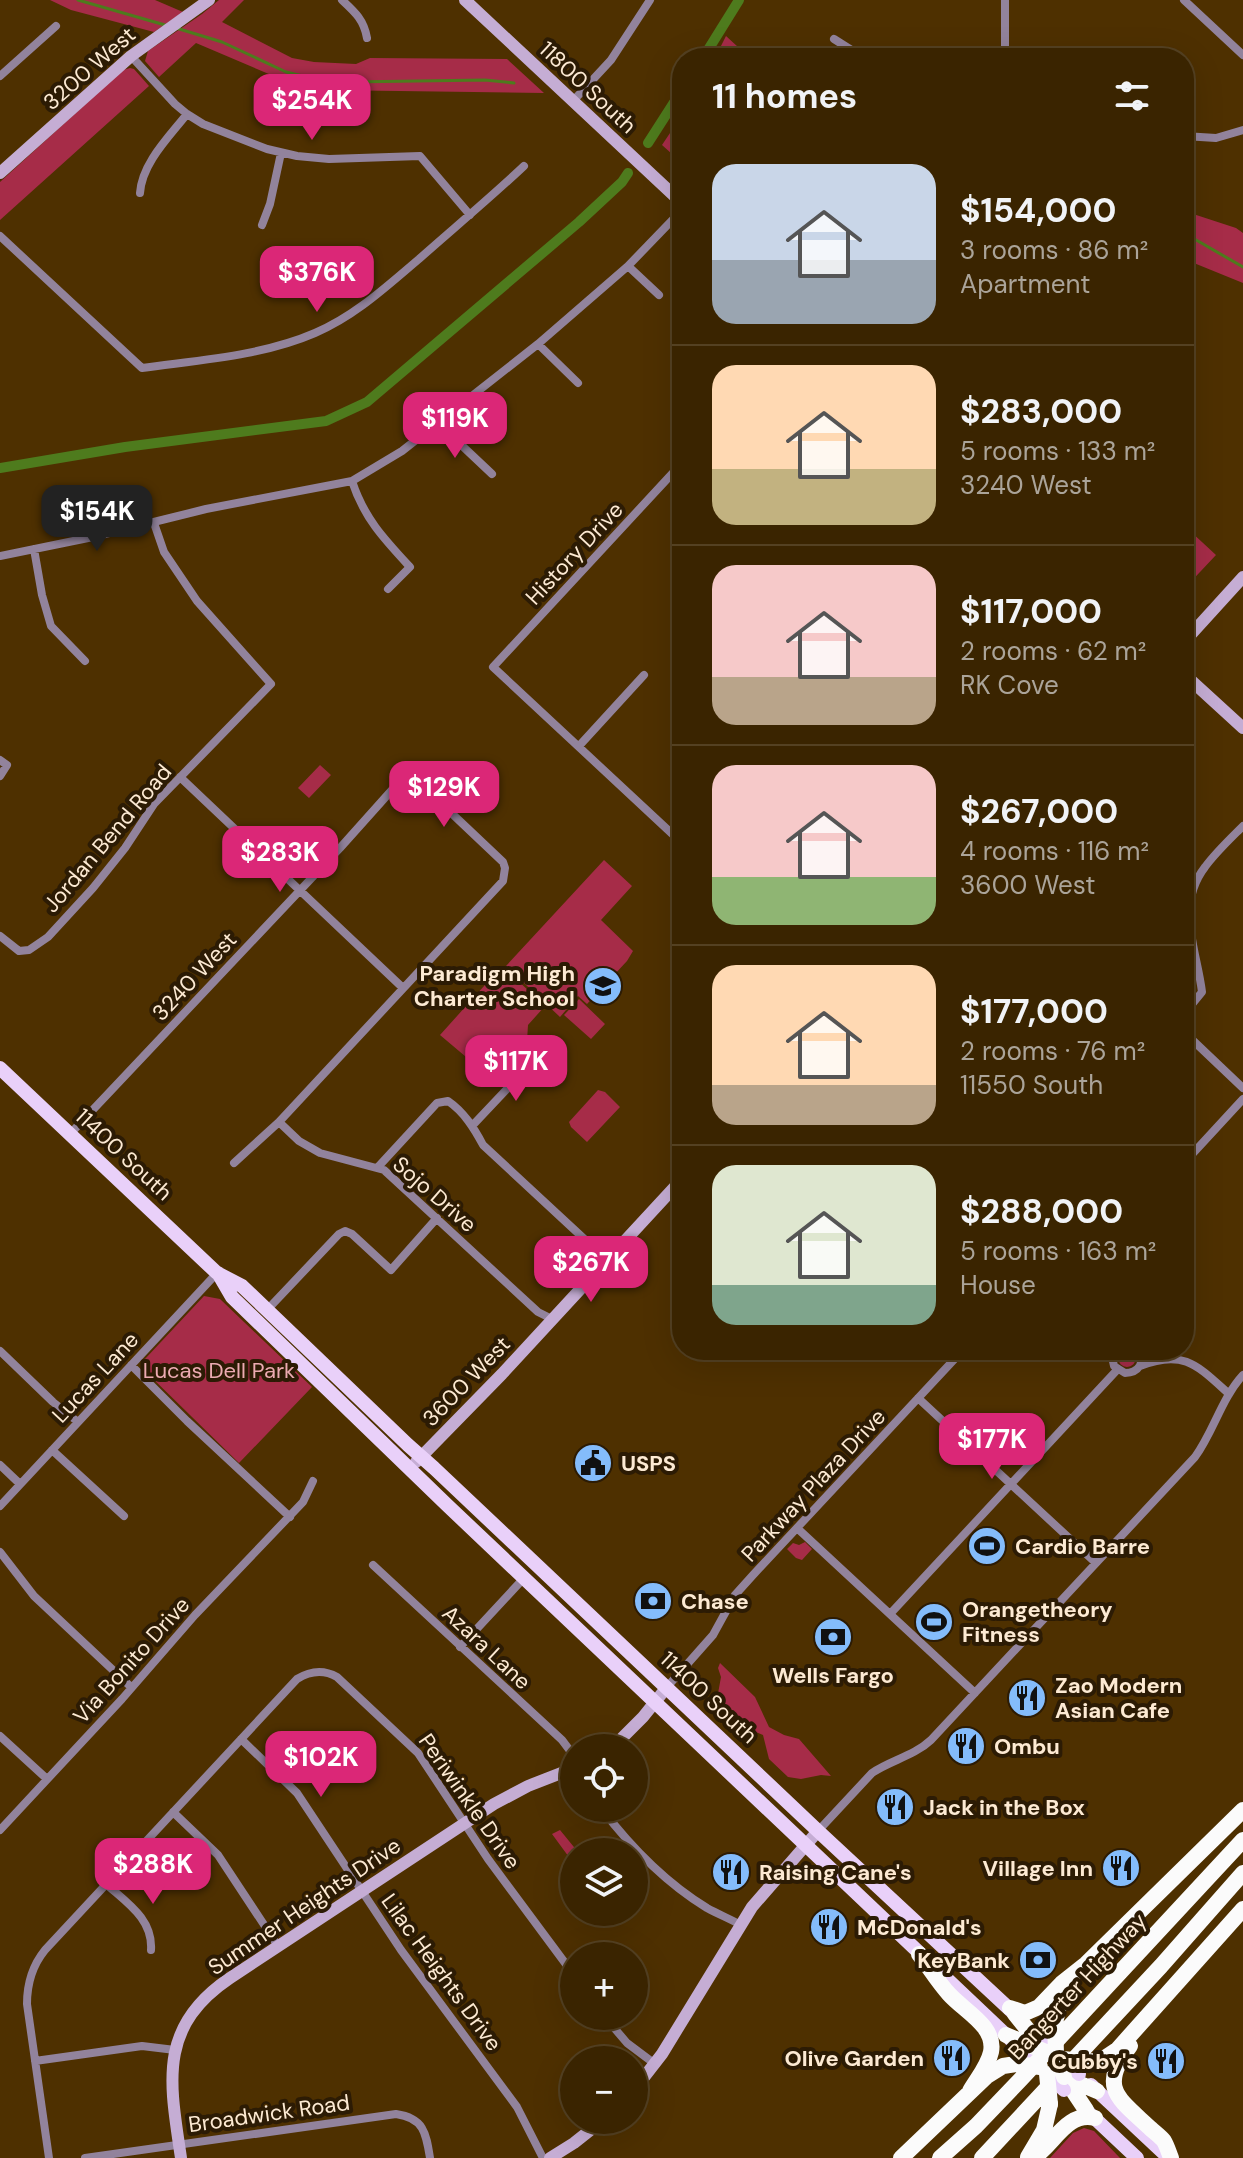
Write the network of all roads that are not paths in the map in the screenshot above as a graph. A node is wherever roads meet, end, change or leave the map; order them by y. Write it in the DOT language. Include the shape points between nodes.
graph roads {
  1 [pos="209,0"];
  2 [pos="342,0"];
  3 [pos="465,0"];
  4 [pos="650,0"];
  5 [pos="1005,0"];
  6 [pos="1184,0"];
  7 [pos="56,26"];
  8 [pos="367,38"];
  9 [pos="834,39"];
  10 [pos="848,48"];
  11 [pos="1005,48"];
  12 [pos="1243,55"];
  13 [pos="131,56"];
  14 [pos="0,76"];
  15 [pos="573,101"];
  16 [pos="187,114"];
  17 [pos="1243,130"];
  18 [pos="1194,137"];
  19 [pos="281,153"];
  20 [pos="524,166"];
  21 [pos="0,173"];
  22 [pos="140,193"];
  23 [pos="672,194"];
  24 [pos="470,215"];
  25 [pos="672,220"];
  26 [pos="262,225"];
  27 [pos="0,236"];
  28 [pos="628,266"];
  29 [pos="659,295"];
  30 [pos="538,344"];
  31 [pos="578,383"];
  32 [pos="439,424"];
  33 [pos="492,474"];
  34 [pos="672,474"];
  35 [pos="352,481"];
  36 [pos="154,523"];
  37 [pos="34,549"];
  38 [pos="0,556"];
  39 [pos="1243,577"];
  40 [pos="388,589"];
  41 [pos="1194,631"];
  42 [pos="85,661"];
  43 [pos="644,675"];
  44 [pos="1194,683"];
  45 [pos="1243,728"];
  46 [pos="579,746"];
  47 [pos="0,760"];
  48 [pos="0,776"];
  49 [pos="180,777"];
  50 [pos="1243,826"];
  51 [pos="671,833"];
  52 [pos="1194,889"];
  53 [pos="300,891"];
  54 [pos="0,936"];
  55 [pos="1194,948"];
  56 [pos="403,988"];
  57 [pos="1194,1002"];
  58 [pos="1194,1041"];
  59 [pos="529,1058"];
  60 [pos="0,1068"];
  61 [pos="1243,1088"];
  62 [pos="1243,1099"];
  63 [pos="279,1122"];
  64 [pos="472,1126"];
  65 [pos="70,1134"];
  66 [pos="1194,1152"];
  67 [pos="234,1163"];
  68 [pos="378,1167"];
  69 [pos="672,1190"];
  70 [pos="437,1218"];
  71 [pos="607,1260"];
  72 [pos="217,1273"];
  73 [pos="267,1310"];
  74 [pos="552,1319"];
  75 [pos="0,1351"];
  76 [pos="954,1360"];
  77 [pos="1112,1360"];
  78 [pos="1142,1360"];
  79 [pos="1157,1360"];
  80 [pos="1183,1360"];
  81 [pos="131,1365"];
  82 [pos="1140,1366"];
  83 [pos="1117,1370"];
  84 [pos="1243,1375"];
  85 [pos="1228,1393"];
  86 [pos="918,1398"];
  87 [pos="78,1422"];
  88 [pos="52,1450"];
  89 [pos="422,1457"];
  90 [pos="0,1465"];
  91 [pos="410,1469"];
  92 [pos="313,1481"];
  93 [pos="20,1484"];
  94 [pos="1011,1484"];
  95 [pos="447,1505"];
  96 [pos="0,1506"];
  97 [pos="124,1516"];
  98 [pos="290,1517"];
  99 [pos="797,1528"];
  100 [pos="0,1552"];
  101 [pos="1096,1563"];
  102 [pos="536,1564"];
  103 [pos="373,1565"];
  104 [pos="524,1578"];
  105 [pos="890,1614"];
  106 [pos="593,1618"];
  107 [pos="460,1647"];
  108 [pos="131,1687"];
  109 [pos="667,1687"];
  110 [pos="975,1693"];
  111 [pos="655,1701"];
  112 [pos="626,1734"];
  113 [pos="0,1736"];
  114 [pos="560,1738"];
  115 [pos="241,1739"];
  116 [pos="560,1774"];
  117 [pos="47,1779"];
  118 [pos="1243,1810"];
  119 [pos="173,1812"];
  120 [pos="613,1822"];
  121 [pos="465,1823"];
  122 [pos="0,1830"];
  123 [pos="818,1831"];
  124 [pos="1243,1840"];
  125 [pos="807,1844"];
  126 [pos="1243,1873"];
  127 [pos="106,1884"];
  128 [pos="362,1891"];
  129 [pos="1243,1909"];
  130 [pos="741,1925"];
  131 [pos="278,1946"];
  132 [pos="151,1950"];
  133 [pos="919,1954"];
  134 [pos="560,1956"];
  135 [pos="1086,1964"];
  136 [pos="1012,2011"];
  137 [pos="1147,2017"];
  138 [pos="616,2030"];
  139 [pos="1006,2035"];
  140 [pos="175,2050"];
  141 [pos="35,2061"];
  142 [pos="655,2064"];
  143 [pos="1055,2065"];
  144 [pos="648,2073"];
  145 [pos="970,2091"];
  146 [pos="1090,2114"];
  147 [pos="585,2134"];
  148 [pos="180,2151"];
  149 [pos="49,2158"];
  150 [pos="85,2158"];
  151 [pos="430,2158"];
  152 [pos="543,2158"];
  153 [pos="550,2158"];
  154 [pos="901,2158"];
  155 [pos="940,2158"];
  156 [pos="982,2158"];
  157 [pos="1030,2158"];
  158 [pos="1137,2158"];
  159 [pos="1170,2158"];
  1 -- 13 [label="street, 3200 West"];
  2 -- 8 [label="street" via="359,15"];
  3 -- 15 [label="street, 11800 South"];
  4 -- 15 [label="street" via="611,60"];
  5 -- 11 [label="street"];
  6 -- 12 [label="street"];
  7 -- 14 [label="street"];
  9 -- 10 [label="street"];
  13 -- 16 [label="street"];
  13 -- 21 [label="street, 3200 West"];
  15 -- 23 [label="street, 11800 South"];
  16 -- 19 [label="street"];
  16 -- 22 [label="street" via="146,169"];
  17 -- 18 [label="street" via="1216,138"];
  19 -- 24 [label="street" via="329,159 420,156"];
  19 -- 26 [label="street"];
  20 -- 24 [label="street"];
  24 -- 27 [label="street" via="373,297 316,333 251,352 142,368"];
  25 -- 28 [label="street"];
  28 -- 29 [label="street"];
  28 -- 30 [label="street"];
  30 -- 31 [label="street"];
  30 -- 32 [label="street"];
  32 -- 33 [label="street"];
  32 -- 35 [label="street"];
  34 -- 46 [label="street, History Drive" via="493,667"];
  35 -- 36 [label="street"];
  35 -- 40 [label="street" via="380,535 410,567"];
  36 -- 37 [label="street"];
  36 -- 49 [label="street, Jordan Bend Road" via="164,552 197,601 271,684"];
  37 -- 38 [label="street"];
  37 -- 42 [label="street" via="51,626"];
  39 -- 41 [label="street"];
  43 -- 46 [label="street"];
  44 -- 45 [label="street"];
  46 -- 51 [label="street"];
  47 -- 48 [label="street" via="7,765"];
  49 -- 53 [label="street"];
  49 -- 54 [label="street, Jordan Bend Road" via="48,937 19,951"];
  50 -- 52 [label="street" via="1205,866"];
  53 -- 56 [label="street"];
  53 -- 56 [label="street, 3240 West" via="408,772 503,862 505,875"];
  53 -- 65 [label="street, 3240 West"];
  55 -- 57 [label="street" via="1202,992"];
  56 -- 63 [label="street"];
  58 -- 61 [label="street"];
  59 -- 64 [label="street" via="522,1073"];
  60 -- 65 [label="main road, 11400 South"];
  62 -- 66 [label="street"];
  63 -- 67 [label="street"];
  63 -- 68 [label="street, Sojo Drive" via="320,1153"];
  64 -- 68 [label="street" via="452,1103 440,1101"];
  64 -- 71 [label="street" via="483,1145"];
  65 -- 72 [label="main road, 11400 South"];
  68 -- 70 [label="street, Sojo Drive"];
  69 -- 71 [label="street, 3600 West"];
  70 -- 73 [label="street" via="391,1270 352,1234 339,1234"];
  70 -- 74 [label="street, Sojo Drive"];
  71 -- 74 [label="street, 3600 West"];
  72 -- 73 [label="main road, 11400 South" via="242,1286"];
  72 -- 81 [label="street, Lucas Lane"];
  72 -- 91 [label="main road, 11400 South" via="232,1297"];
  73 -- 89 [label="main road, 11400 South"];
  74 -- 89 [label="street, 3600 West"];
  75 -- 87 [label="street"];
  76 -- 86 [label="street, Parkway Plaza Drive"];
  77 -- 83 [label="street"];
  78 -- 82 [label="street"];
  79 -- 82 [label="street"];
  80 -- 85 [label="street"];
  81 -- 87 [label="street, Lucas Lane"];
  81 -- 98 [label="street"];
  82 -- 83 [label="street" via="1129,1373"];
  83 -- 94 [label="street"];
  84 -- 85 [label="street"];
  85 -- 101 [label="street" via="1195,1457"];
  86 -- 94 [label="street"];
  86 -- 99 [label="street, Parkway Plaza Drive"];
  87 -- 88 [label="street, Lucas Lane"];
  88 -- 93 [label="street, Lucas Lane"];
  88 -- 97 [label="street"];
  89 -- 91 [label="street, 3600 West"];
  89 -- 102 [label="main road, 11400 South"];
  90 -- 93 [label="street"];
  91 -- 95 [label="main road, 11400 South"];
  92 -- 98 [label="street, Via Bonito Drive"];
  93 -- 96 [label="street, Lucas Lane"];
  94 -- 101 [label="street"];
  94 -- 105 [label="street"];
  95 -- 102 [label="main road" via="524,1566"];
  95 -- 104 [label="main road, 11400 South"];
  98 -- 108 [label="street, Via Bonito Drive"];
  99 -- 105 [label="street"];
  99 -- 109 [label="street, Parkway Plaza Drive" via="735,1595 713,1635"];
  100 -- 108 [label="street" via="34,1596"];
  101 -- 110 [label="street"];
  102 -- 106 [label="main road, 11400 South"];
  103 -- 107 [label="street, Azara Lane"];
  104 -- 106 [label="main road" via="531,1574 578,1615"];
  104 -- 107 [label="street"];
  104 -- 111 [label="main road, 11400 South"];
  105 -- 110 [label="street"];
  106 -- 109 [label="main road, 11400 South"];
  107 -- 114 [label="street, Azara Lane"];
  108 -- 117 [label="street, Via Bonito Drive"];
  109 -- 111 [label="street"];
  109 -- 123 [label="main road, 11400 South"];
  110 -- 123 [label="street" via="919,1751 872,1773"];
  111 -- 112 [label="street"];
  111 -- 125 [label="main road, 11400 South"];
  113 -- 117 [label="street"];
  115 -- 119 [label="street"];
  115 -- 121 [label="street, Periwinkle Drive" via="297,1679 316,1671 330,1673 414,1748"];
  115 -- 128 [label="street, Lilac Heights Drive" via="293,1788"];
  116 -- 121 [label="street, Summer Heights Drive" via="510,1794"];
  117 -- 122 [label="street, Via Bonito Drive"];
  118 -- 135 [label="highway"];
  119 -- 127 [label="street"];
  119 -- 131 [label="street" via="218,1855"];
  120 -- 130 [label="street" via="668,1879"];
  121 -- 128 [label="street, Summer Heights Drive"];
  121 -- 134 [label="street, Periwinkle Drive"];
  123 -- 125 [label="street"];
  123 -- 136 [label="main road, 11400 South"];
  124 -- 155 [label="highway, Bangerter Highway" via="1021,2079"];
  125 -- 130 [label="street"];
  125 -- 133 [label="main road, 11400 South"];
  126 -- 156 [label="highway"];
  127 -- 132 [label="street" via="144,1921 152,1937"];
  127 -- 141 [label="street" via="33,1970 27,1998"];
  128 -- 131 [label="street, Summer Heights Drive"];
  128 -- 152 [label="street, Lilac Heights Drive" via="517,2107"];
  129 -- 137 [label="highway"];
  130 -- 142 [label="street"];
  131 -- 140 [label="street, Summer Heights Drive" via="203,2000"];
  133 -- 139 [label="main road, 11400 South"];
  133 -- 145 [label="highway" via="990,2037 989,2059"];
  135 -- 136 [label="highway" via="1035,2009"];
  135 -- 143 [label="highway, bridge" via="1061,1998"];
  136 -- 143 [label="highway"];
  137 -- 143 [label="highway" via="1105,2058"];
  137 -- 159 [label="highway" via="1117,2064 1114,2086 1123,2103 1163,2140"];
  138 -- 142 [label="street"];
  139 -- 143 [label="highway"];
  140 -- 141 [label="street" via="132,2047"];
  140 -- 148 [label="street, Summer Heights Drive" via="171,2086"];
  141 -- 149 [label="street"];
  142 -- 144 [label="street"];
  143 -- 145 [label="highway" via="996,2070"];
  143 -- 146 [label="highway"];
  143 -- 157 [label="highway, bridge" via="1044,2130"];
  143 -- 159 [label="main road"];
  145 -- 154 [label="highway"];
  146 -- 157 [label="highway" via="1071,2121"];
  146 -- 158 [label="main road"];
  147 -- 153 [label="street"];
  148 -- 150 [label="street, Broadwick Road"];
  148 -- 151 [label="street, Broadwick Road" via="396,2114 411,2117 423,2128"];
}
